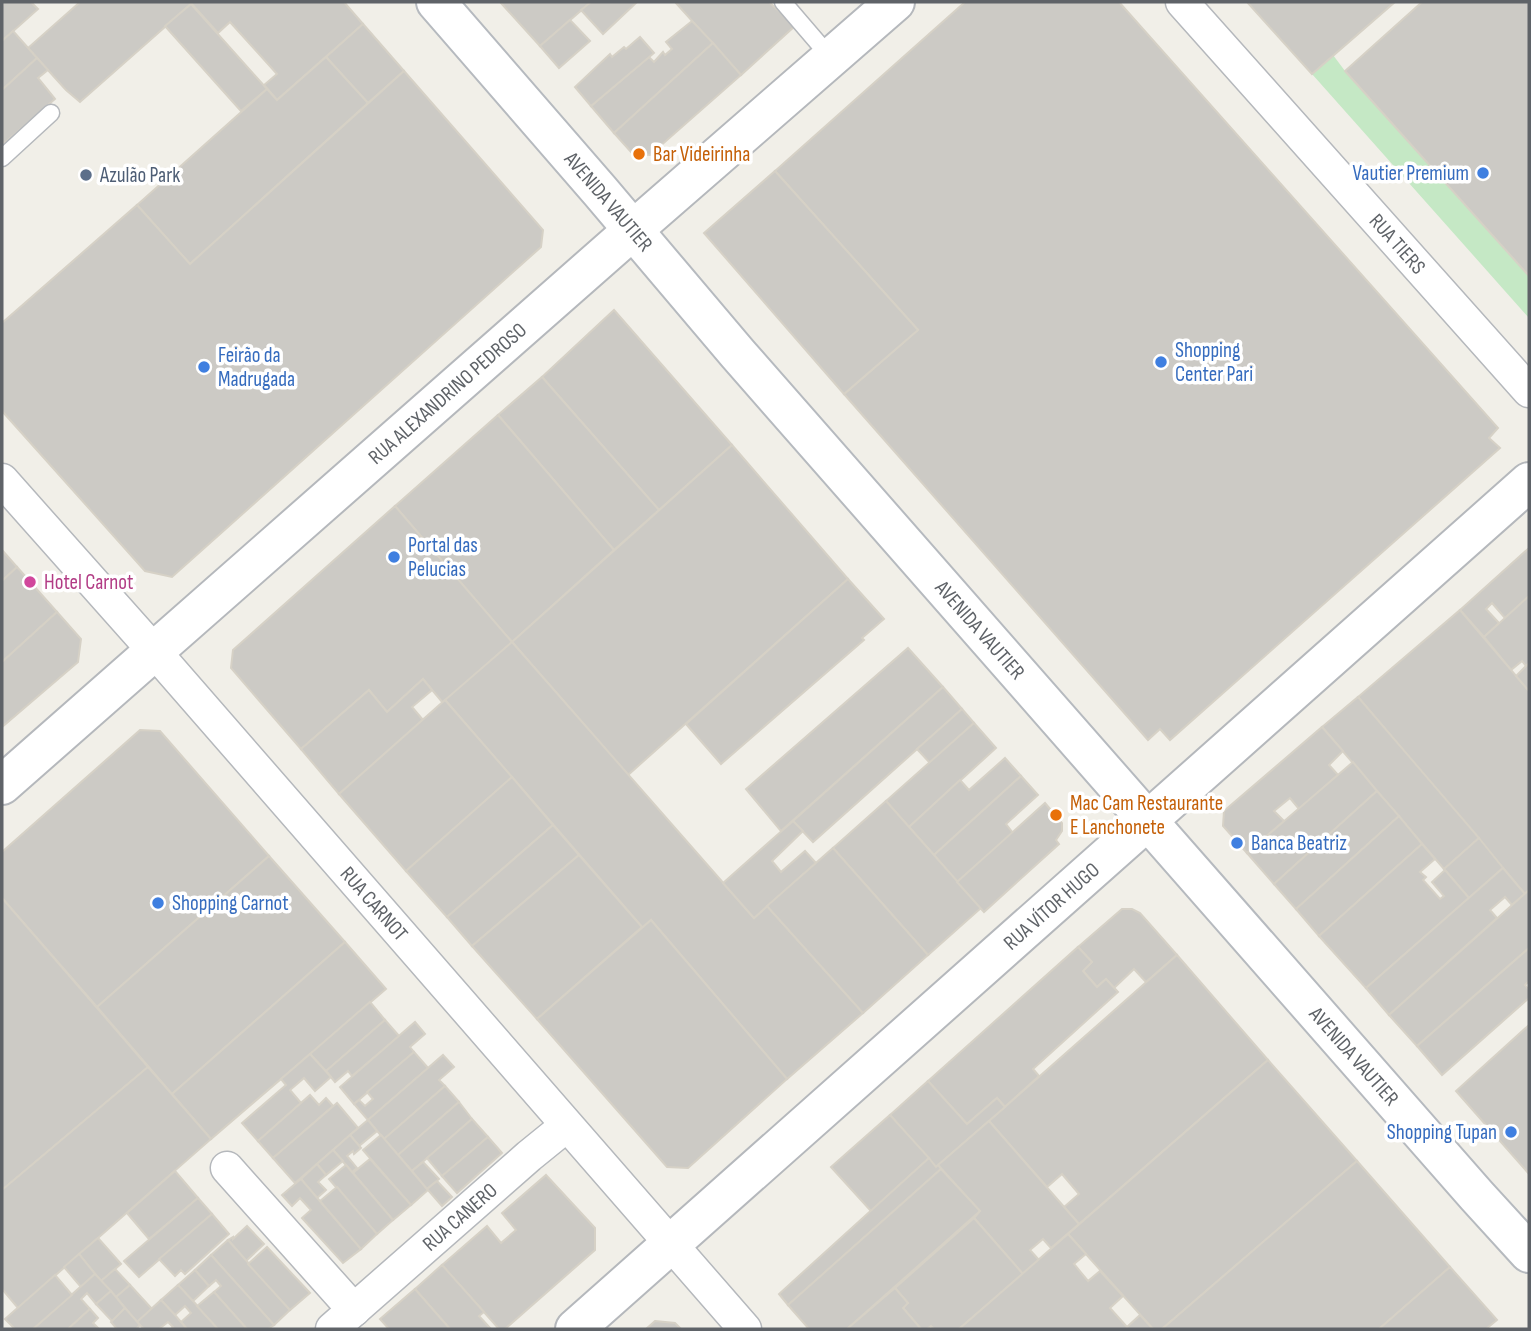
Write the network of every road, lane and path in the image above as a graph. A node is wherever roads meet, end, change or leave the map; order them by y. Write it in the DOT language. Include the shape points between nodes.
graph roads {
  1 [pos="436,2"];
  2 [pos="783,2"];
  3 [pos="895,2"];
  4 [pos="1182,2"];
  5 [pos="831,58"];
  6 [pos="51,113"];
  7 [pos="2,158"];
  8 [pos="633,230"];
  9 [pos="1529,391"];
  10 [pos="2,480"];
  11 [pos="1529,482"];
  12 [pos="155,652"];
  13 [pos="2,785"];
  14 [pos="1147,820"];
  15 [pos="566,1126"];
  16 [pos="227,1168"];
  17 [pos="670,1244"];
  18 [pos="1529,1253"];
  19 [pos="343,1320"];
  20 [pos="575,1329"];
  21 [pos="744,1329"];
  1 -- 8 [label="street, AVENIDA VAUTIER"];
  2 -- 5 [label="lane"];
  3 -- 5 [label="street, RUA ALEXANDRINO PEDROSO"];
  4 -- 9 [label="street, RUA TIERS"];
  5 -- 8 [label="street, RUA ALEXANDRINO PEDROSO"];
  6 -- 7 [label="lane"];
  8 -- 12 [label="street, RUA ALEXANDRINO PEDROSO"];
  8 -- 14 [label="street, AVENIDA VAUTIER"];
  10 -- 12 [label="street, RUA CARNOT"];
  11 -- 14 [label="street, RUA VÍTOR HUGO"];
  12 -- 13 [label="street, RUA ALEXANDRINO PEDROSO"];
  12 -- 15 [label="street, RUA CARNOT"];
  14 -- 17 [label="street, RUA VÍTOR HUGO"];
  14 -- 18 [label="street, AVENIDA VAUTIER"];
  15 -- 17 [label="street, RUA CARNOT"];
  15 -- 19 [label="street, RUA CANERO"];
  16 -- 19 [label="street, RUA CANERO"];
  17 -- 20 [label="street, RUA VÍTOR HUGO"];
  17 -- 21 [label="street, RUA CARNOT"];
}
